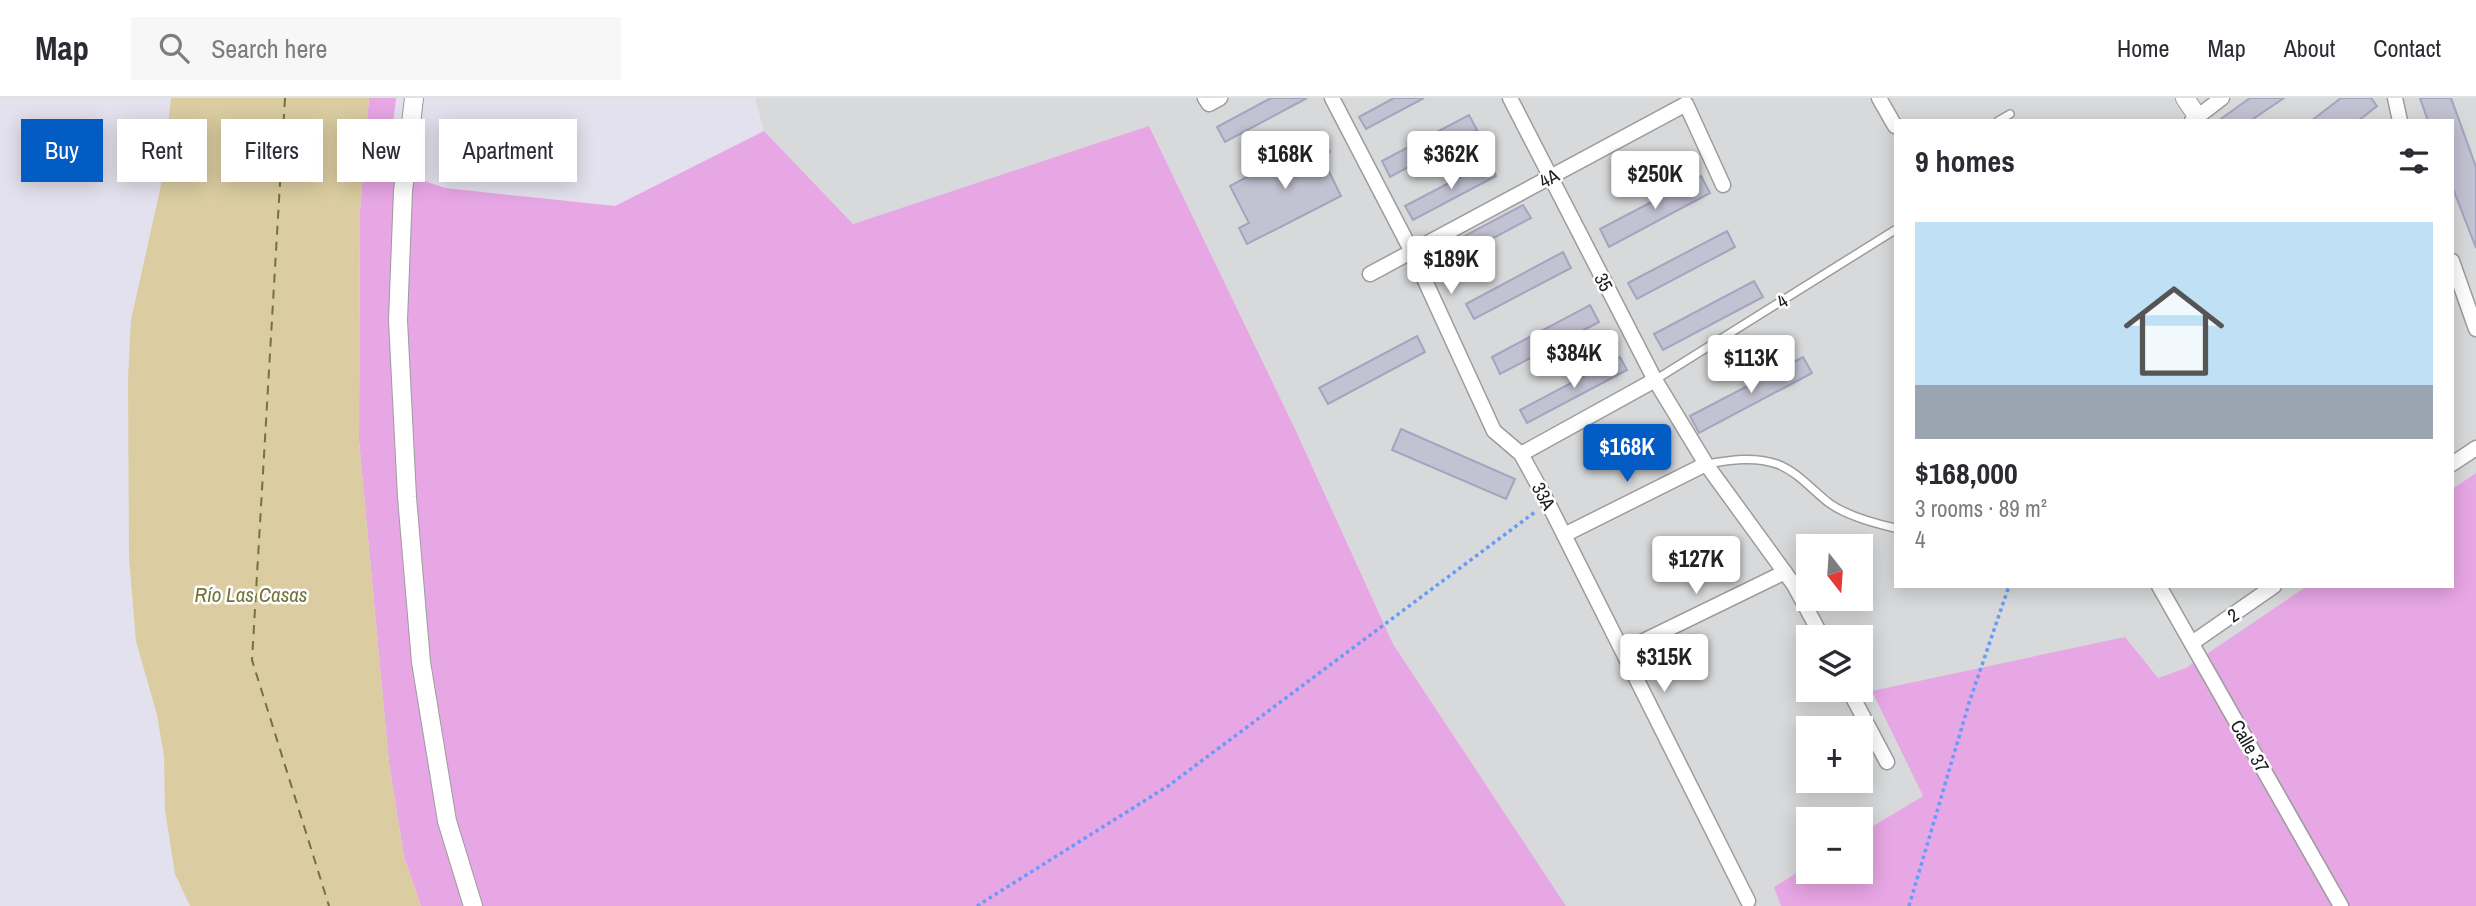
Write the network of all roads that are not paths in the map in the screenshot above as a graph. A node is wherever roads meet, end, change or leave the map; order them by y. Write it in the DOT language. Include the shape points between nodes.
graph roads {
  1 [pos="414,98"];
  2 [pos="1332,98"];
  3 [pos="1510,98"];
  4 [pos="1879,98"];
  5 [pos="2185,98"];
  6 [pos="2222,98"];
  7 [pos="2395,98"];
  8 [pos="2010,114"];
  9 [pos="2194,118"];
  10 [pos="2001,119"];
  11 [pos="2400,119"];
  12 [pos="1894,123"];
  13 [pos="1550,177"];
  14 [pos="1723,185"];
  15 [pos="1894,231"];
  16 [pos="1410,250"];
  17 [pos="2454,273"];
  18 [pos="1370,274"];
  19 [pos="2458,297"];
  20 [pos="2476,329"];
  21 [pos="1656,380"];
  22 [pos="2476,448"];
  23 [pos="1521,454"];
  24 [pos="2454,463"];
  25 [pos="1706,464"];
  26 [pos="1894,528"];
  27 [pos="1564,535"];
  28 [pos="1785,572"];
  29 [pos="2160,588"];
  30 [pos="2271,588"];
  31 [pos="1815,625"];
  32 [pos="2192,643"];
  33 [pos="1623,651"];
  34 [pos="1855,702"];
  35 [pos="1887,762"];
  36 [pos="1748,901"];
  37 [pos="473,906"];
  38 [pos="2341,906"];
  1 -- 37 [label="street" via="403,191 398,320 407,497 421,662 447,821"];
  2 -- 16 [label="street, 33A"];
  3 -- 13 [label="street, 35"];
  4 -- 12 [label="street"];
  5 -- 9 [label="street"];
  6 -- 9 [label="street"];
  7 -- 11 [label="street"];
  8 -- 10 [label="lane"];
  13 -- 14 [label="street, 4A" via="1686,104"];
  13 -- 16 [label="street, 4A"];
  13 -- 21 [label="street, 35"];
  15 -- 21 [label="lane, 4"];
  16 -- 18 [label="street, 4A"];
  16 -- 23 [label="street, 33A" via="1494,430"];
  17 -- 19 [label="street"];
  19 -- 20 [label="street"];
  21 -- 23 [label="street, 4"];
  21 -- 25 [label="street, 35"];
  22 -- 24 [label="street"];
  23 -- 27 [label="street, 33A"];
  25 -- 26 [label="lane" via="1748,459 1777,464 1798,475 1831,504"];
  25 -- 27 [label="street"];
  25 -- 28 [label="street, 35"];
  27 -- 33 [label="street, 33A"];
  28 -- 31 [label="street, 35"];
  28 -- 33 [label="street"];
  29 -- 32 [label="street, Calle 37"];
  30 -- 32 [label="street, 2"];
  32 -- 38 [label="street, Calle 37"];
  33 -- 36 [label="street, 33A"];
  34 -- 35 [label="street"];
}
